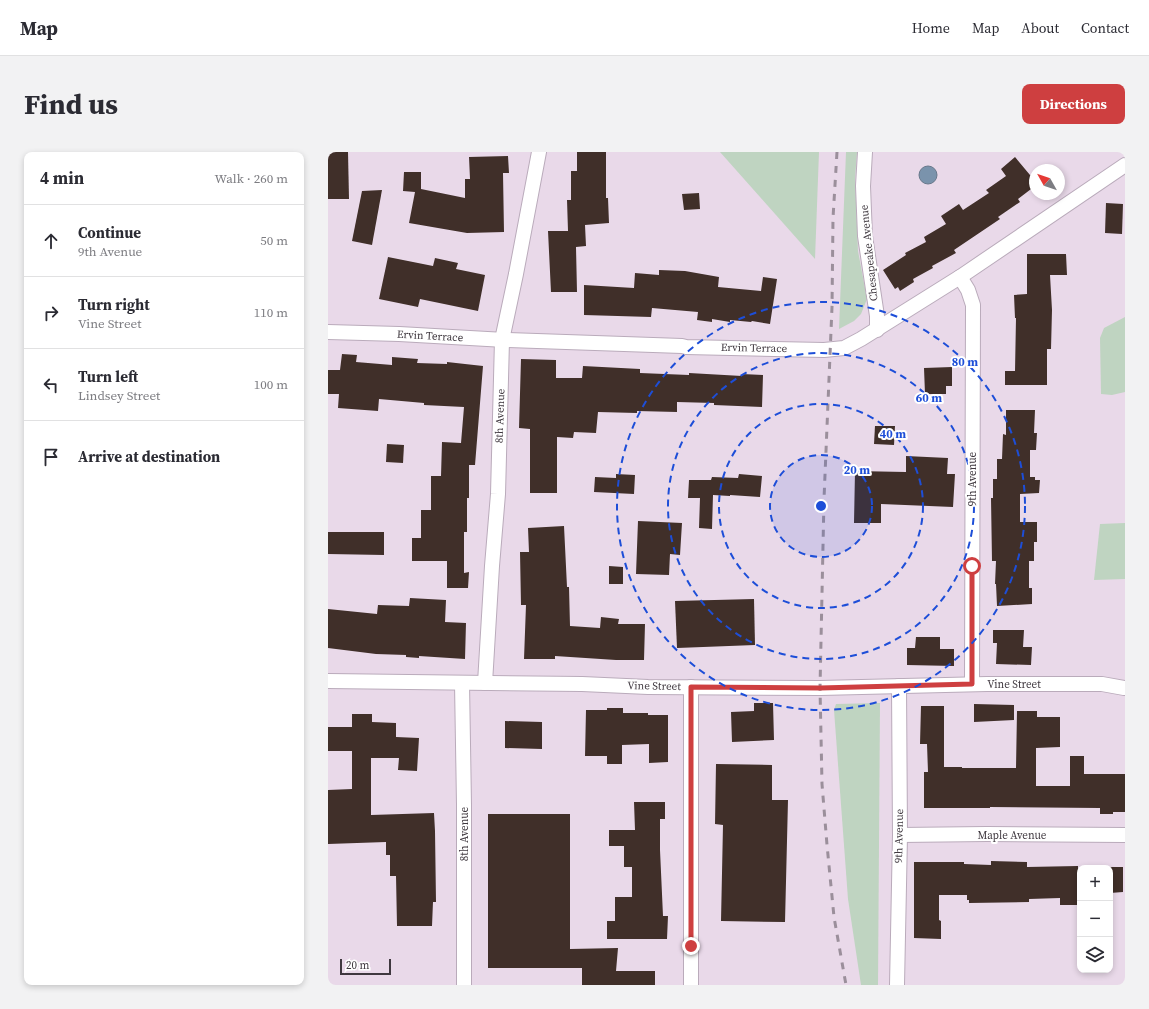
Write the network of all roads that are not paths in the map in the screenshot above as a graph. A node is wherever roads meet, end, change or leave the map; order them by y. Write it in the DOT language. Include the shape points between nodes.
graph roads {
  1 [pos="539,152"];
  2 [pos="865,152"];
  3 [pos="1125,165"];
  4 [pos="960,277"];
  5 [pos="877,330"];
  6 [pos="328,332"];
  7 [pos="502,340"];
  8 [pos="328,681"];
  9 [pos="462,683"];
  10 [pos="485,683"];
  11 [pos="972,684"];
  12 [pos="899,686"];
  13 [pos="691,687"];
  14 [pos="1124,688"];
  15 [pos="900,835"];
  16 [pos="1125,835"];
  17 [pos="464,985"];
  18 [pos="691,985"];
  19 [pos="897,985"];
  1 -- 7 [label="street, 8th Avenue"];
  2 -- 5 [label="street, Chesapeake Avenue" via="863,215"];
  3 -- 4 [label="street, Ervin Terrace"];
  4 -- 5 [label="street, Ervin Terrace"];
  4 -- 11 [label="street, 9th Avenue" via="973,305"];
  5 -- 7 [label="street, Ervin Terrace" via="844,348 824,350"];
  6 -- 7 [label="street, Ervin Terrace"];
  7 -- 10 [label="street, 8th Avenue" via="498,494"];
  8 -- 9 [label="street, Vine Street"];
  9 -- 10 [label="street, Vine Street"];
  9 -- 17 [label="street, 8th Avenue"];
  10 -- 13 [label="street, Vine Street"];
  11 -- 12 [label="street, Vine Street"];
  11 -- 14 [label="street, Vine Street" via="1102,684"];
  12 -- 13 [label="street, Vine Street"];
  12 -- 15 [label="street, 9th Avenue"];
  13 -- 18 [label="street"];
  15 -- 16 [label="street, Maple Avenue"];
  15 -- 19 [label="street, 9th Avenue"];
}
